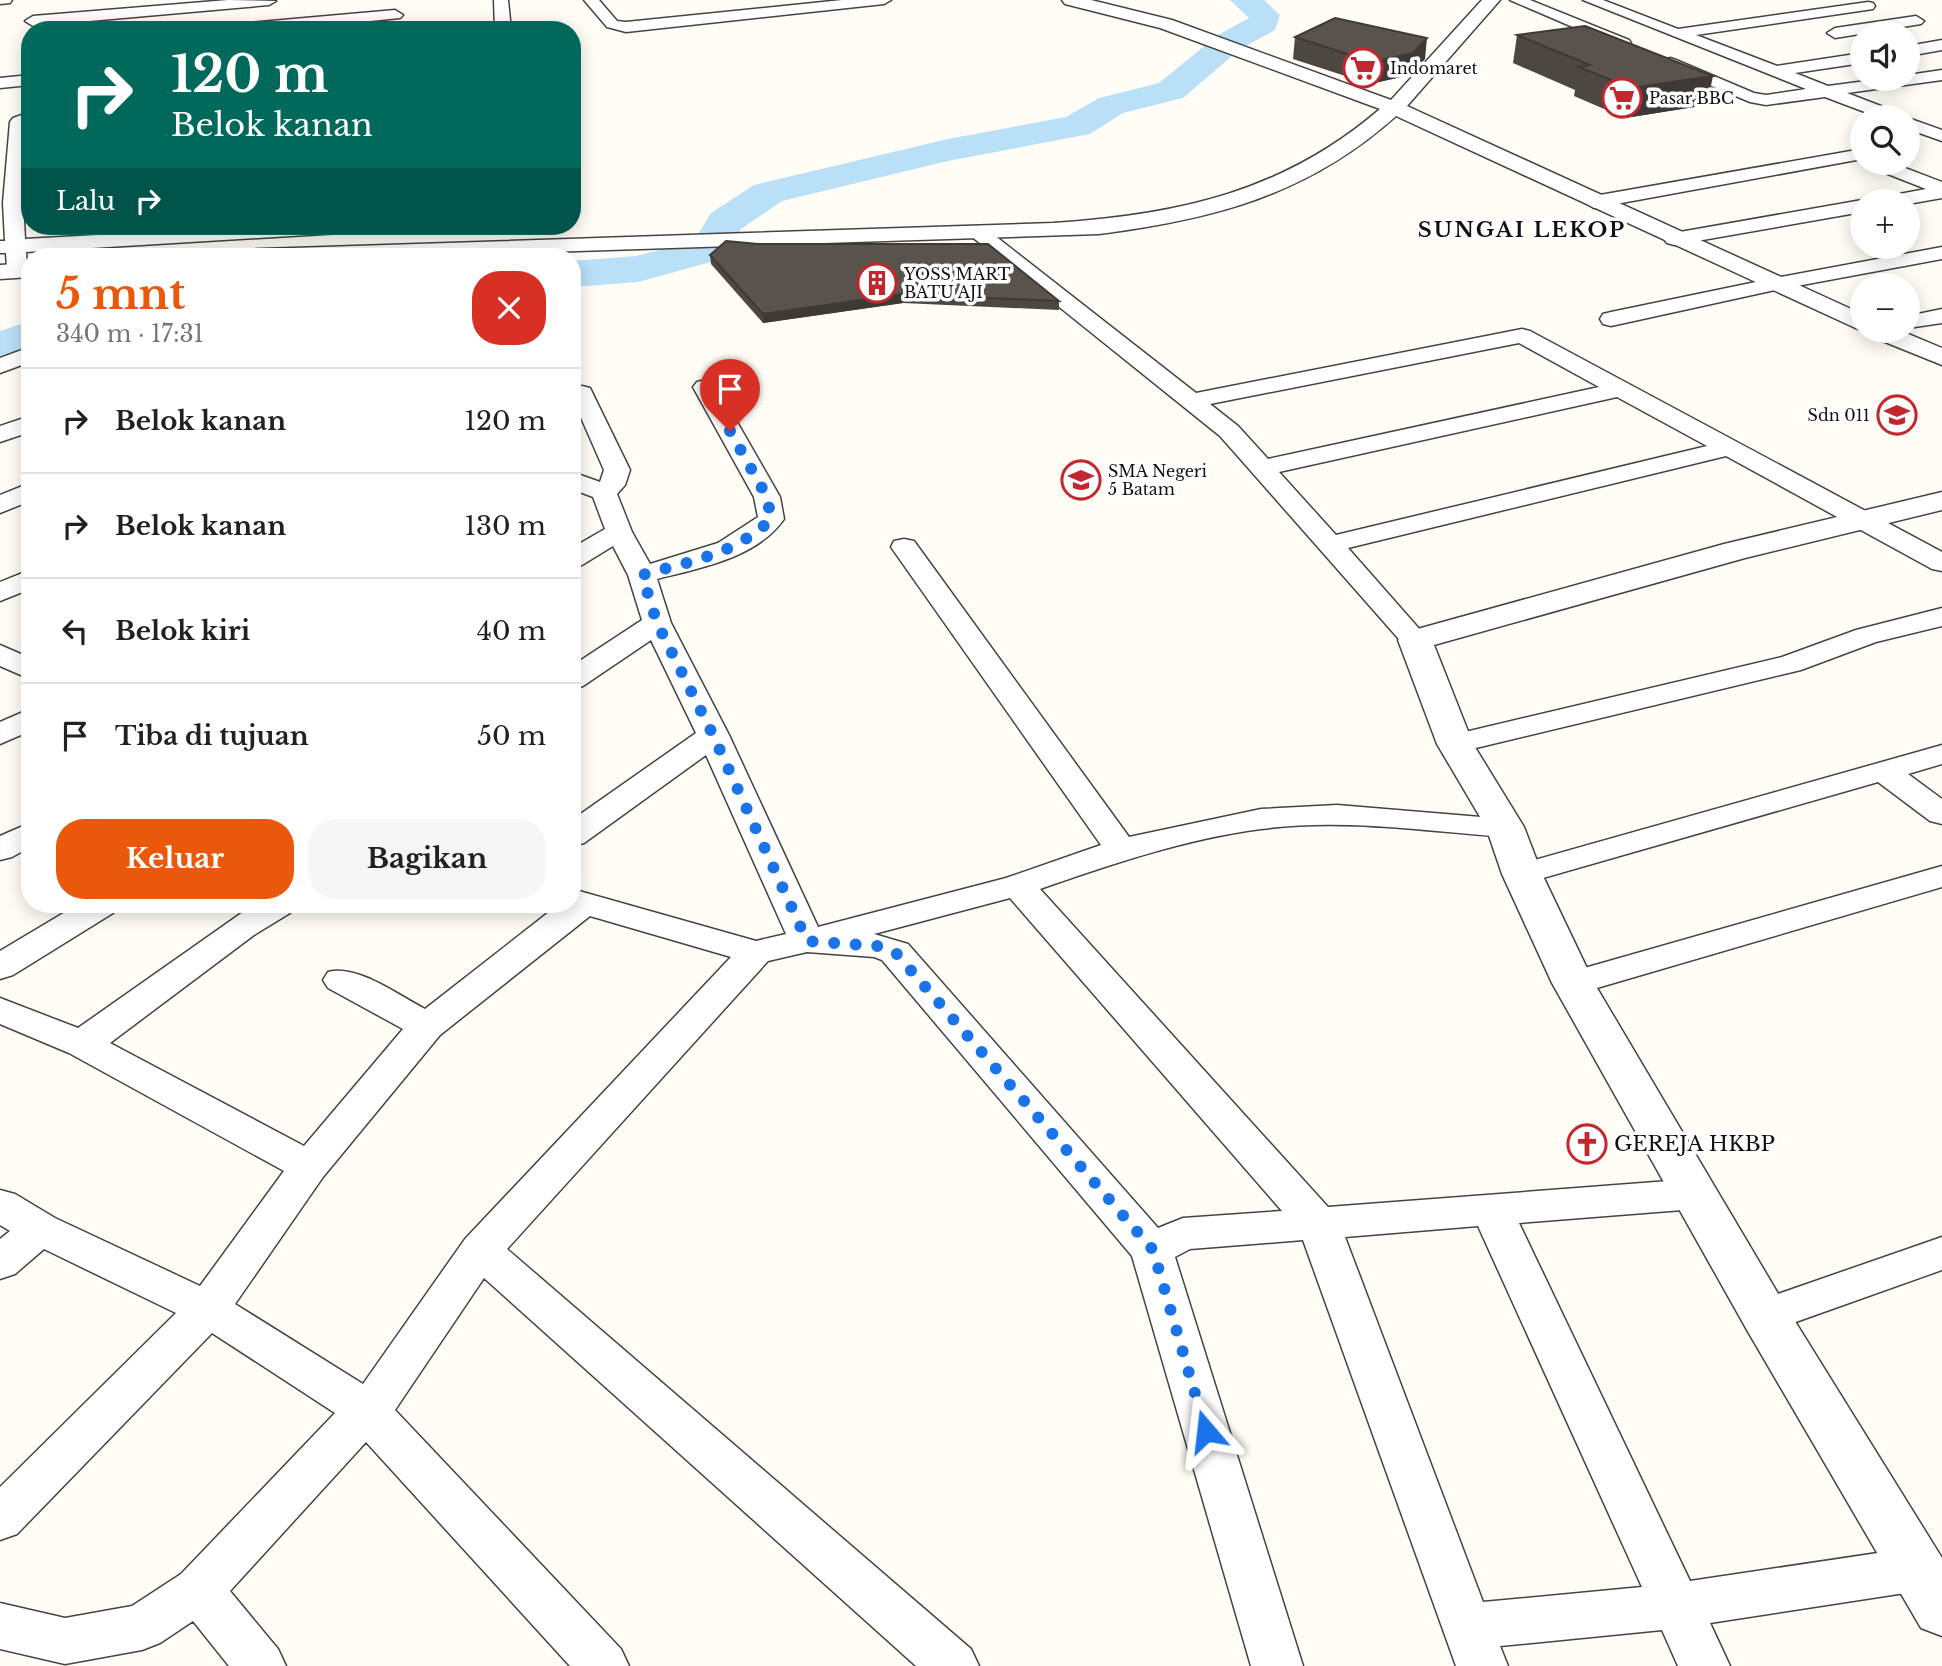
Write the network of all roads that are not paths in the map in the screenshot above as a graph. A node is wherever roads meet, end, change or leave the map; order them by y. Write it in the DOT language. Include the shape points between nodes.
graph roads {
  1 [pos="5,0"];
  2 [pos="40,0"];
  3 [pos="269,0"];
  4 [pos="501,0"];
  5 [pos="884,0"];
  6 [pos="1071,0"];
  7 [pos="1491,0"];
  8 [pos="1517,0"];
  9 [pos="1592,0"];
  10 [pos="1850,0"];
  11 [pos="0,1"];
  12 [pos="816,4"];
  13 [pos="1881,4"];
  14 [pos="596,6"];
  15 [pos="626,9"];
  16 [pos="1658,13"];
  17 [pos="394,15"];
  18 [pos="1631,16"];
  19 [pos="33,21"];
  20 [pos="107,21"];
  21 [pos="274,21"];
  22 [pos="329,21"];
  23 [pos="502,21"];
  24 [pos="1925,21"];
  25 [pos="1675,33"];
  26 [pos="1825,35"];
  27 [pos="1635,42"];
  28 [pos="1942,45"];
  29 [pos="1747,46"];
  30 [pos="1920,49"];
  31 [pos="1721,50"];
  32 [pos="1660,59"];
  33 [pos="1850,60"];
  34 [pos="1776,71"];
  35 [pos="1942,75"];
  36 [pos="21,81"];
  37 [pos="0,83"];
  38 [pos="1830,93"];
  39 [pos="1905,102"];
  40 [pos="1862,105"];
  41 [pos="1882,105"];
  42 [pos="1395,108"];
  43 [pos="1850,110"];
  44 [pos="1840,112"];
  45 [pos="21,121"];
  46 [pos="1920,128"];
  47 [pos="1942,137"];
  48 [pos="1920,144"];
  49 [pos="15,150"];
  50 [pos="1850,157"];
  51 [pos="1904,175"];
  52 [pos="1942,191"];
  53 [pos="1920,195"];
  54 [pos="21,202"];
  55 [pos="1594,202"];
  56 [pos="1850,208"];
  57 [pos="978,232"];
  58 [pos="200,235"];
  59 [pos="1674,239"];
  60 [pos="9,246"];
  61 [pos="525,248"];
  62 [pos="1942,253"];
  63 [pos="15,271"];
  64 [pos="1775,284"];
  65 [pos="1942,316"];
  66 [pos="1850,318"];
  67 [pos="1611,319"];
  68 [pos="1920,320"];
  69 [pos="1908,343"];
  70 [pos="1942,357"];
  71 [pos="21,358"];
  72 [pos="0,366"];
  73 [pos="705,387"];
  74 [pos="1621,389"];
  75 [pos="582,393"];
  76 [pos="1191,401"];
  77 [pos="21,427"];
  78 [pos="0,435"];
  79 [pos="1730,448"];
  80 [pos="1263,468"];
  81 [pos="581,483"];
  82 [pos="604,492"];
  83 [pos="21,495"];
  84 [pos="1942,501"];
  85 [pos="0,505"];
  86 [pos="1861,520"];
  87 [pos="620,532"];
  88 [pos="1332,544"];
  89 [pos="904,547"];
  90 [pos="581,554"];
  91 [pos="1942,563"];
  92 [pos="642,575"];
  93 [pos="21,582"];
  94 [pos="0,593"];
  95 [pos="1942,617"];
  96 [pos="657,623"];
  97 [pos="1415,640"];
  98 [pos="0,654"];
  99 [pos="21,665"];
  100 [pos="581,674"];
  101 [pos="21,723"];
  102 [pos="0,735"];
  103 [pos="713,735"];
  104 [pos="1455,744"];
  105 [pos="1942,754"];
  106 [pos="1883,771"];
  107 [pos="1942,814"];
  108 [pos="1505,827"];
  109 [pos="581,830"];
  110 [pos="21,838"];
  111 [pos="0,849"];
  112 [pos="1121,849"];
  113 [pos="1522,874"];
  114 [pos="1942,876"];
  115 [pos="1018,885"];
  116 [pos="581,903"];
  117 [pos="89,913"];
  118 [pos="265,913"];
  119 [pos="564,913"];
  120 [pos="807,941"];
  121 [pos="756,952"];
  122 [pos="0,967"];
  123 [pos="341,980"];
  124 [pos="1573,983"];
  125 [pos="0,1010"];
  126 [pos="427,1026"];
  127 [pos="82,1044"];
  128 [pos="309,1167"];
  129 [pos="1695,1194"];
  130 [pos="0,1205"];
  131 [pos="1492,1211"];
  132 [pos="1319,1225"];
  133 [pos="40,1229"];
  134 [pos="480,1250"];
  135 [pos="1153,1250"];
  136 [pos="1942,1253"];
  137 [pos="0,1264"];
  138 [pos="208,1309"];
  139 [pos="1765,1316"];
  140 [pos="366,1410"];
  141 [pos="0,1519"];
  142 [pos="198,1590"];
  143 [pos="1930,1590"];
  144 [pos="1676,1606"];
  145 [pos="0,1626"];
  146 [pos="1475,1646"];
  147 [pos="932,1660"];
  148 [pos="260,1666"];
  149 [pos="604,1666"];
  150 [pos="1277,1666"];
  151 [pos="1704,1666"];
  1 -- 11 [label="street"];
  2 -- 19 [label="street"];
  3 -- 20 [label="street"];
  3 -- 21 [label="street"];
  4 -- 23 [label="street"];
  5 -- 12 [label="street"];
  6 -- 42 [label="street" via="1166,24"];
  7 -- 42 [label="street"];
  8 -- 27 [label="street"];
  9 -- 18 [label="street"];
  10 -- 13 [label="street"];
  12 -- 14 [label="street" via="626,27 612,24"];
  13 -- 24 [label="street"];
  13 -- 24 [label="street"];
  13 -- 25 [label="street"];
  14 -- 15 [label="street"];
  16 -- 18 [label="street"];
  17 -- 22 [label="street"];
  18 -- 25 [label="street"];
  24 -- 26 [label="street"];
  25 -- 27 [label="street"];
  25 -- 31 [label="street"];
  28 -- 30 [label="street"];
  29 -- 31 [label="street"];
  31 -- 34 [label="street"];
  32 -- 38 [label="street" via="1758,98 1782,100"];
  33 -- 34 [label="street"];
  34 -- 38 [label="street"];
  35 -- 38 [label="street"];
  36 -- 37 [label="street"];
  38 -- 40 [label="street"];
  39 -- 41 [label="street"];
  42 -- 55 [label="street"];
  42 -- 57 [label="street" via="1337,154 1294,179 1229,202 1130,224"];
  43 -- 44 [label="street"];
  45 -- 49 [label="street"];
  46 -- 47 [label="street"];
  47 -- 48 [label="street"];
  49 -- 54 [label="street"];
  50 -- 55 [label="street"];
  51 -- 52 [label="street"];
  52 -- 53 [label="street"];
  54 -- 60 [label="street"];
  55 -- 59 [label="street"];
  56 -- 59 [label="street"];
  57 -- 61 [label="street"];
  57 -- 76 [label="street"];
  58 -- 60 [label="street"];
  59 -- 64 [label="street"];
  60 -- 63 [label="street"];
  62 -- 64 [label="street"];
  64 -- 66 [label="street"];
  64 -- 67 [label="street"];
  65 -- 68 [label="street"];
  69 -- 70 [label="street"];
  71 -- 72 [label="street"];
  73 -- 92 [label="street" via="767,497 771,519 742,543 717,554"];
  74 -- 76 [label="street" via="1522,336"];
  74 -- 79 [label="street"];
  74 -- 80 [label="street"];
  75 -- 82 [label="street" via="617,470"];
  76 -- 80 [label="street" via="1229,431"];
  77 -- 78 [label="street"];
  79 -- 86 [label="street"];
  79 -- 88 [label="street"];
  80 -- 88 [label="street"];
  81 -- 82 [label="street"];
  82 -- 87 [label="street"];
  83 -- 85 [label="street"];
  84 -- 86 [label="street"];
  86 -- 91 [label="street"];
  86 -- 97 [label="street"];
  87 -- 90 [label="street"];
  87 -- 92 [label="street"];
  88 -- 97 [label="street"];
  89 -- 112 [label="street"];
  92 -- 96 [label="street"];
  93 -- 94 [label="street"];
  95 -- 104 [label="street" via="1866,636 1791,664"];
  96 -- 100 [label="street"];
  96 -- 103 [label="street"];
  97 -- 104 [label="street"];
  98 -- 99 [label="street"];
  101 -- 102 [label="street"];
  103 -- 109 [label="street"];
  103 -- 120 [label="street"];
  104 -- 108 [label="street"];
  105 -- 106 [label="street"];
  106 -- 107 [label="street"];
  106 -- 113 [label="street"];
  108 -- 112 [label="street" via="1386,816 1324,816 1261,820"];
  108 -- 113 [label="street"];
  110 -- 111 [label="street"];
  112 -- 115 [label="street"];
  113 -- 124 [label="street"];
  114 -- 124 [label="street"];
  115 -- 120 [label="street"];
  115 -- 132 [label="street"];
  116 -- 121 [label="street"];
  117 -- 122 [label="street"];
  118 -- 127 [label="street"];
  119 -- 126 [label="street"];
  120 -- 121 [label="street"];
  120 -- 135 [label="street" via="878,946 895,952"];
  121 -- 134 [label="street"];
  123 -- 126 [label="street"];
  124 -- 129 [label="street"];
  125 -- 127 [label="street"];
  126 -- 128 [label="street"];
  127 -- 128 [label="street"];
  128 -- 138 [label="street"];
  129 -- 131 [label="street"];
  129 -- 139 [label="street"];
  130 -- 133 [label="street"];
  131 -- 132 [label="street"];
  131 -- 144 [label="street"];
  132 -- 135 [label="street" via="1183,1234"];
  132 -- 146 [label="street"];
  133 -- 137 [label="street"];
  133 -- 138 [label="street"];
  134 -- 140 [label="street"];
  134 -- 147 [label="street"];
  135 -- 150 [label="street"];
  136 -- 139 [label="street"];
  138 -- 140 [label="street"];
  138 -- 141 [label="street"];
  139 -- 143 [label="street"];
  140 -- 142 [label="street"];
  140 -- 149 [label="street"];
  142 -- 145 [label="street" via="142,1627 65,1641"];
  142 -- 148 [label="street"];
  143 -- 144 [label="street"];
  144 -- 146 [label="street"];
  144 -- 151 [label="street"];
}
